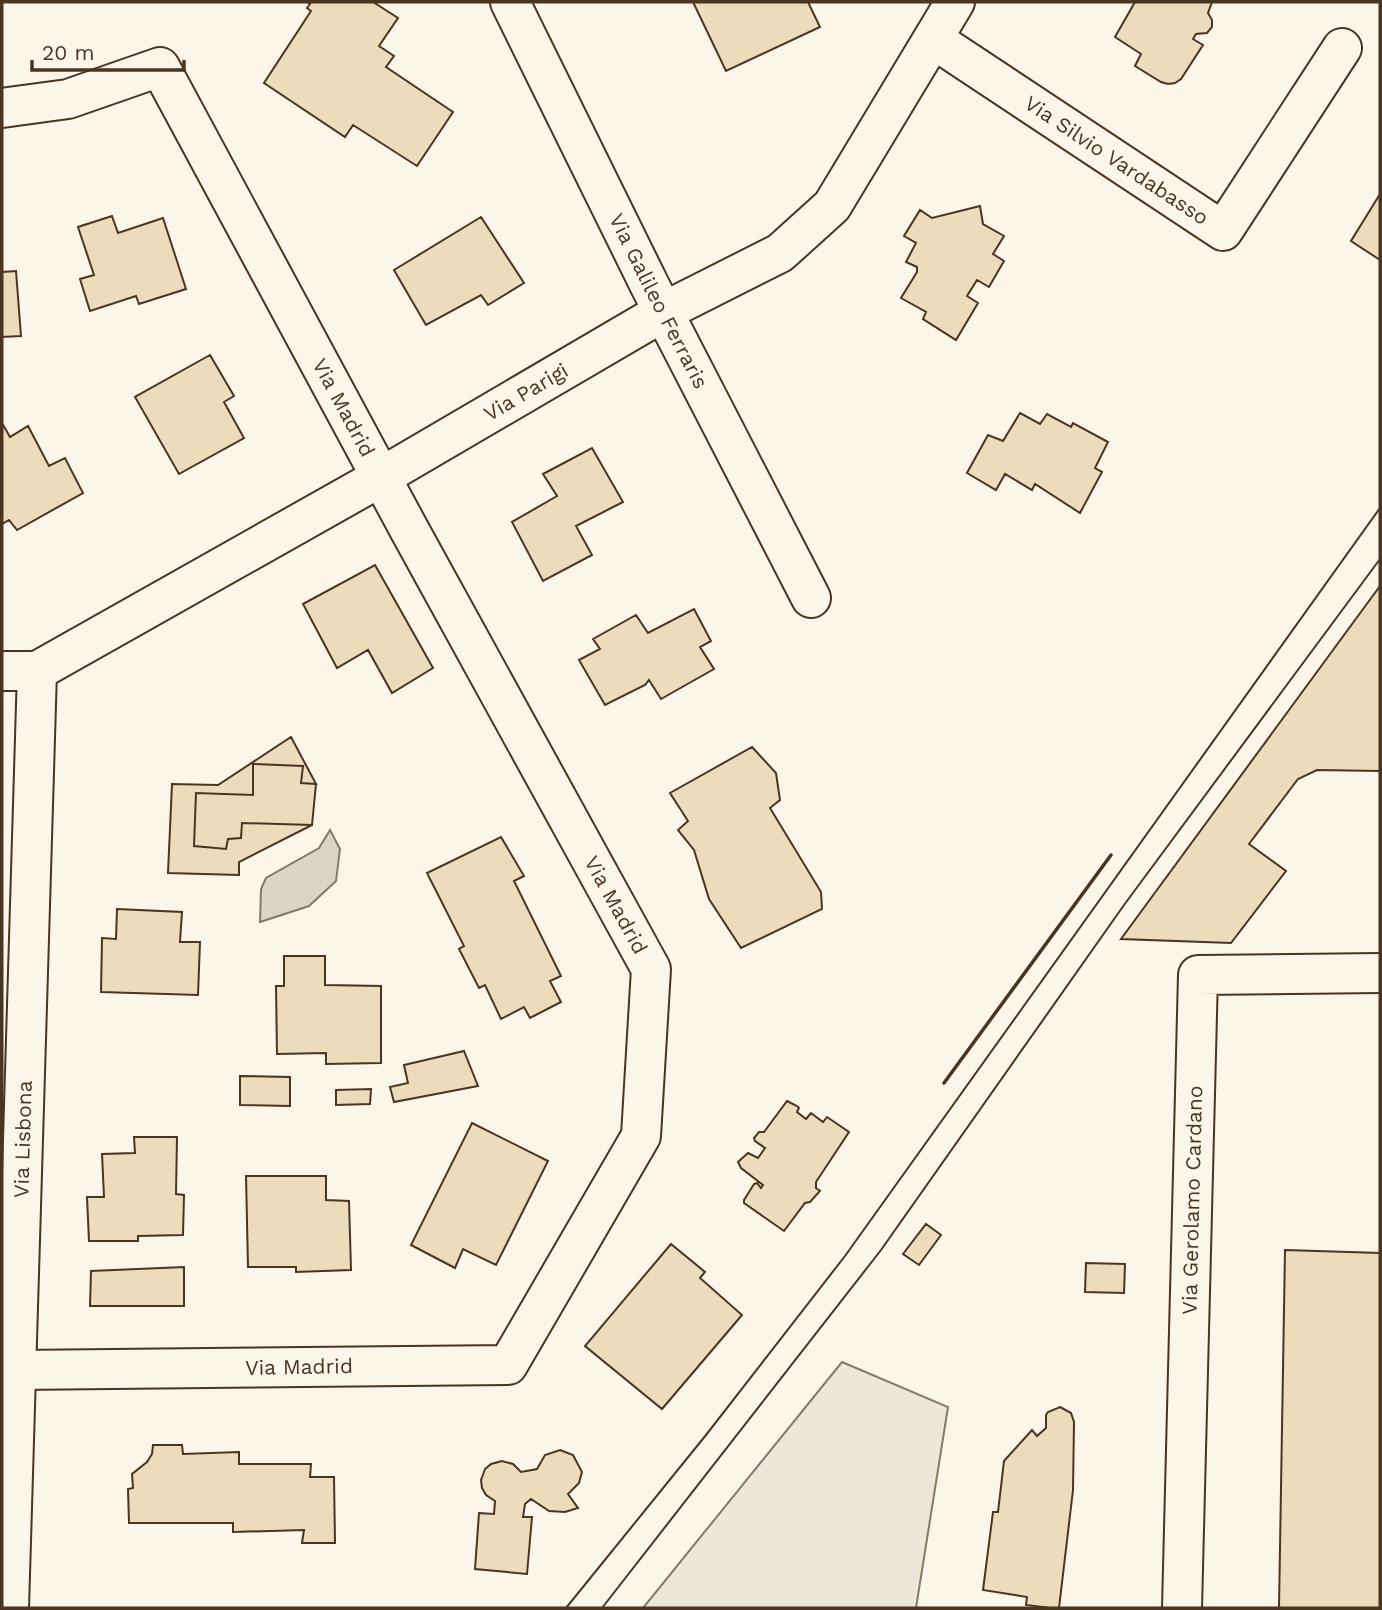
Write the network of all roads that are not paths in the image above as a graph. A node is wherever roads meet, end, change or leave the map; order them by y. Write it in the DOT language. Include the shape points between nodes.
graph roads {
  1 [pos="510,2"];
  2 [pos="945,14"];
  3 [pos="1342,48"];
  4 [pos="2,108"];
  5 [pos="663,312"];
  6 [pos="381,477"];
  7 [pos="811,598"];
  8 [pos="19,671"];
  9 [pos="1380,973"];
  10 [pos="13,1134"];
  11 [pos="17,1370"];
  12 [pos="2,1608"];
  13 [pos="9,1608"];
  14 [pos="1182,1608"];
  1 -- 5 [label="street, Via Galileo Ferraris"];
  2 -- 3 [label="street, Via Silvio Vardabasso" via="1223,231"];
  2 -- 5 [label="street, Via Parigi" via="832,206 780,253"];
  4 -- 6 [label="street, Via Madrid" via="68,99 160,67"];
  5 -- 6 [label="street, Via Parigi"];
  5 -- 7 [label="street, Via Galileo Ferraris"];
  6 -- 8 [label="street, Via Parigi"];
  6 -- 11 [label="street, Via Madrid" via="651,969 640,1136 508,1365"];
  8 -- 10 [label="street, Via Lisbona"];
  9 -- 14 [label="street, Via Gerolamo Cardano" via="1198,975"];
  10 -- 11 [label="street, Via Lisbona"];
  11 -- 13 [label="street, Via Lisbona"];
  12 -- 13 [label="street"];
}
